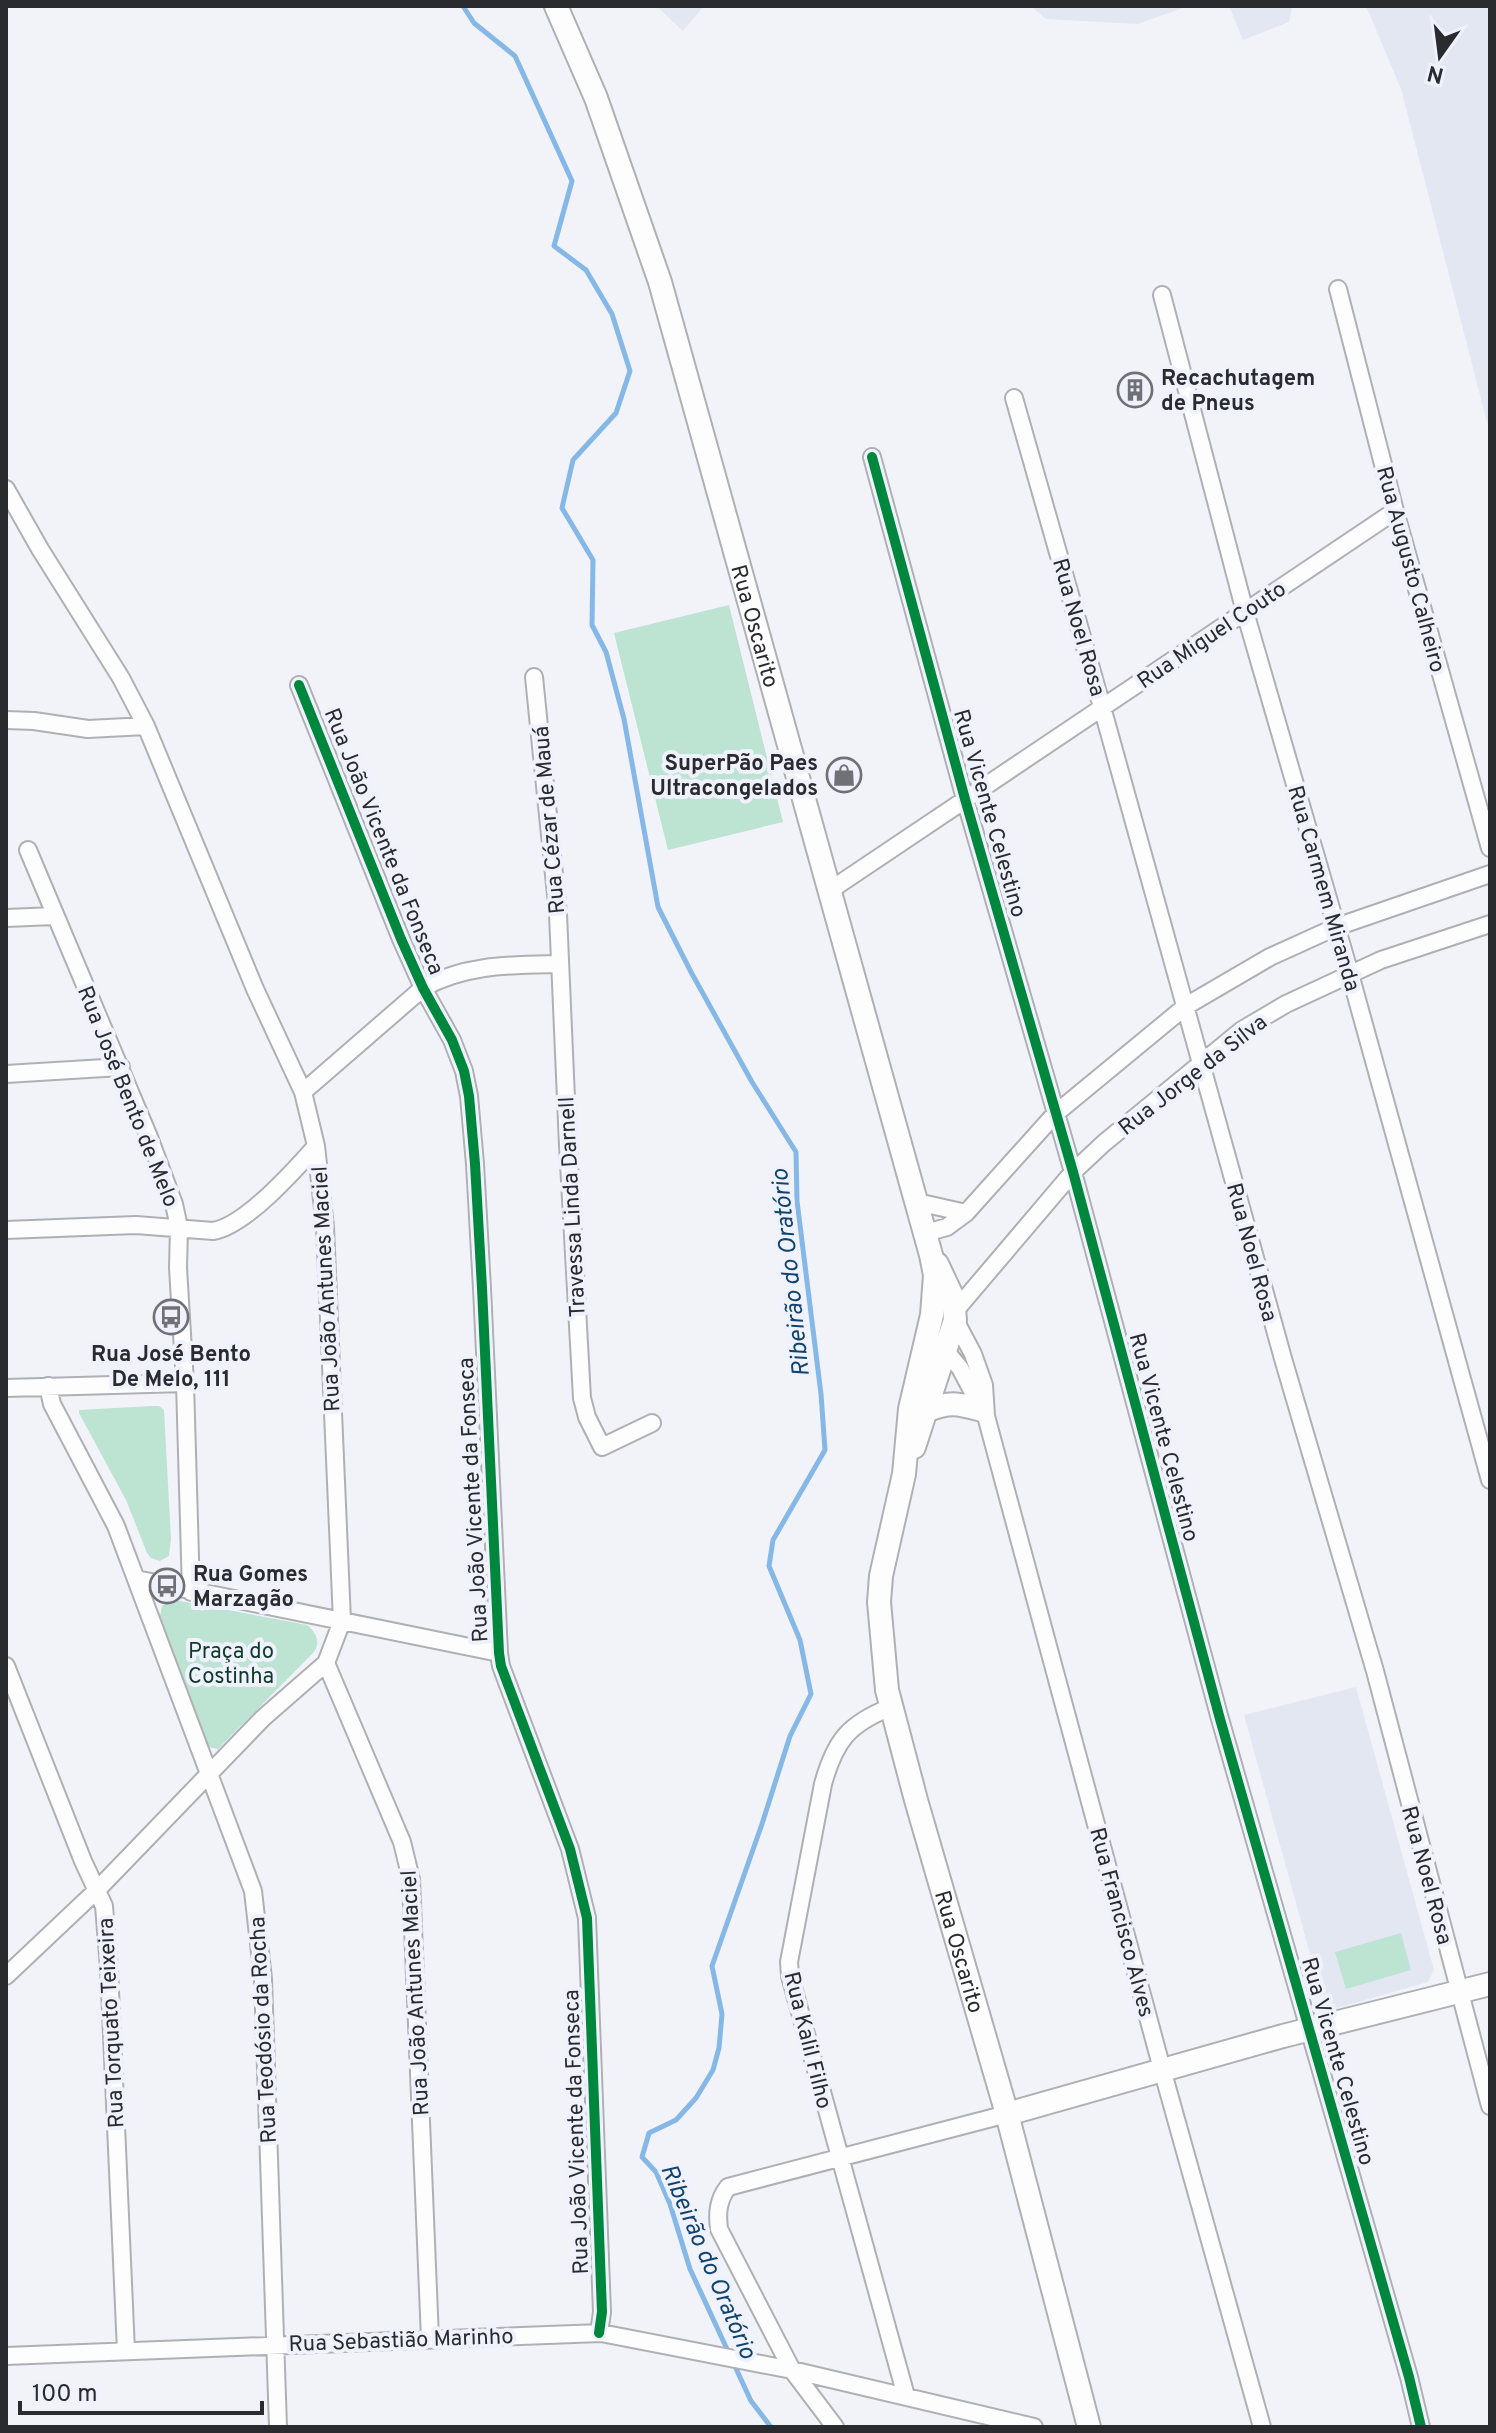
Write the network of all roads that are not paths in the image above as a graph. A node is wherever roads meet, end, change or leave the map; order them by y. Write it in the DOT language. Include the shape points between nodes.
graph roads {
  1 [pos="556,6"];
  2 [pos="1338,289"];
  3 [pos="1162,295"];
  4 [pos="1014,398"];
  5 [pos="872,457"];
  6 [pos="6,489"];
  7 [pos="1395,511"];
  8 [pos="1245,612"];
  9 [pos="534,677"];
  10 [pos="299,685"];
  11 [pos="1102,707"];
  12 [pos="6,720"];
  13 [pos="146,726"];
  14 [pos="965,799"];
  15 [pos="1490,848"];
  16 [pos="28,850"];
  17 [pos="1490,874"];
  18 [pos="829,891"];
  19 [pos="55,916"];
  20 [pos="6,918"];
  21 [pos="1490,924"];
  22 [pos="1336,927"];
  23 [pos="559,964"];
  24 [pos="1350,974"];
  25 [pos="423,988"];
  26 [pos="1186,1006"];
  27 [pos="1202,1063"];
  28 [pos="121,1067"];
  29 [pos="6,1074"];
  30 [pos="303,1092"];
  31 [pos="1055,1114"];
  32 [pos="316,1146"];
  33 [pos="1073,1172"];
  34 [pos="917,1202"];
  35 [pos="966,1213"];
  36 [pos="179,1227"];
  37 [pos="6,1230"];
  38 [pos="928,1244"];
  39 [pos="948,1313"];
  40 [pos="929,1334"];
  41 [pos="947,1350"];
  42 [pos="185,1383"];
  43 [pos="48,1386"];
  44 [pos="6,1388"];
  45 [pos="928,1410"];
  46 [pos="984,1413"];
  47 [pos="652,1423"];
  48 [pos="904,1474"];
  49 [pos="1490,1480"];
  50 [pos="136,1579"];
  51 [pos="191,1592"];
  52 [pos="342,1621"];
  53 [pos="499,1653"];
  54 [pos="326,1663"];
  55 [pos="6,1666"];
  56 [pos="891,1707"];
  57 [pos="210,1774"];
  58 [pos="97,1890"];
  59 [pos="6,1976"];
  60 [pos="1490,1984"];
  61 [pos="1459,1992"];
  62 [pos="1309,2030"];
  63 [pos="1162,2069"];
  64 [pos="1490,2106"];
  65 [pos="1007,2114"];
  66 [pos="839,2157"];
  67 [pos="599,2333"];
  68 [pos="430,2339"];
  69 [pos="275,2345"];
  70 [pos="126,2351"];
  71 [pos="6,2356"];
  72 [pos="792,2370"];
  73 [pos="906,2396"];
  74 [pos="278,2427"];
  75 [pos="835,2427"];
  76 [pos="1034,2427"];
  77 [pos="1089,2427"];
  78 [pos="1262,2427"];
  79 [pos="1421,2427"];
  1 -- 18 [label="main road, Rua Oscarito" via="596,98 660,282"];
  2 -- 7 [label="street, Rua Augusto Calheiro"];
  3 -- 8 [label="street, Rua Carmem Miranda"];
  4 -- 11 [label="street, Rua Noel Rosa"];
  5 -- 14 [label="street, Rua Vicente Celestino"];
  6 -- 13 [label="street, Rua João Antunes Maciel"];
  7 -- 8 [label="street, Rua Miguel Couto"];
  7 -- 15 [label="street, Rua Augusto Calheiro"];
  8 -- 11 [label="street, Rua Miguel Couto"];
  8 -- 22 [label="street, Rua Carmem Miranda"];
  9 -- 23 [label="street, Rua Cézar de Mauá"];
  10 -- 25 [label="street, Rua João Vicente da Fonseca"];
  11 -- 14 [label="street, Rua Miguel Couto"];
  11 -- 26 [label="street, Rua Noel Rosa"];
  12 -- 13 [label="street" via="88,729"];
  13 -- 30 [label="street, Rua João Antunes Maciel" via="248,975"];
  14 -- 18 [label="street, Rua Miguel Couto"];
  14 -- 31 [label="street, Rua Vicente Celestino"];
  16 -- 19 [label="street, Rua José Bento de Melo"];
  17 -- 22 [label="street"];
  18 -- 34 [label="main road, Rua Oscarito"];
  19 -- 20 [label="street"];
  19 -- 28 [label="street, Rua José Bento de Melo"];
  21 -- 24 [label="street, Rua Jorge da Silva"];
  22 -- 24 [label="street, Rua Carmem Miranda"];
  22 -- 26 [label="street" via="1270,957"];
  23 -- 25 [label="street" via="471,969"];
  23 -- 47 [label="street, Travessa Linda Darnell" via="582,1398 602,1447"];
  24 -- 27 [label="street, Rua Jorge da Silva" via="1242,1030"];
  24 -- 49 [label="street, Rua Carmem Miranda"];
  25 -- 30 [label="street"];
  25 -- 53 [label="street, Rua João Vicente da Fonseca" via="452,1040 469,1096"];
  26 -- 27 [label="street, Rua Noel Rosa"];
  26 -- 31 [label="street"];
  27 -- 33 [label="street, Rua Jorge da Silva"];
  27 -- 61 [label="street, Rua Noel Rosa" via="1375,1671"];
  28 -- 29 [label="street"];
  28 -- 36 [label="street, Rua José Bento de Melo"];
  30 -- 32 [label="street, Rua João Antunes Maciel"];
  31 -- 33 [label="street, Rua Vicente Celestino"];
  31 -- 35 [label="street"];
  32 -- 36 [label="street" via="274,1190 225,1229"];
  32 -- 52 [label="street, Rua João Antunes Maciel" via="325,1227"];
  33 -- 39 [label="street, Rua Jorge da Silva"];
  33 -- 62 [label="street, Rua Vicente Celestino"];
  34 -- 35 [label="street"];
  34 -- 38 [label="main road, Rua Oscarito"];
  35 -- 38 [label="street"];
  36 -- 37 [label="street"];
  36 -- 42 [label="street, Rua José Bento de Melo"];
  38 -- 39 [label="main road, Rua Oscarito" via="948,1284"];
  39 -- 40 [label="main road, Rua Oscarito"];
  39 -- 41 [label="main road, Rua Oscarito"];
  39 -- 46 [label="street, Rua Francisco Alves" via="973,1354 984,1385"];
  40 -- 41 [label="street, Rua Francisco Alves"];
  40 -- 48 [label="main road, Rua Oscarito" via="910,1409"];
  41 -- 45 [label="main road, Rua Oscarito"];
  41 -- 46 [label="street, Rua Francisco Alves"];
  42 -- 43 [label="street"];
  42 -- 51 [label="street, Rua José Bento de Melo"];
  43 -- 44 [label="street"];
  43 -- 50 [label="street, Rua Teodósio da Rocha"];
  45 -- 46 [label="main road" via="960,1403"];
  45 -- 48 [label="main road, Rua Oscarito"];
  46 -- 63 [label="street, Rua Francisco Alves"];
  48 -- 56 [label="main road, Rua Oscarito" via="879,1602"];
  50 -- 51 [label="street"];
  50 -- 57 [label="street, Rua Teodósio da Rocha"];
  51 -- 52 [label="street"];
  52 -- 53 [label="street"];
  52 -- 54 [label="street"];
  53 -- 67 [label="street, Rua João Vicente da Fonseca" via="570,1849 587,1918"];
  54 -- 57 [label="street"];
  54 -- 68 [label="street, Rua João Antunes Maciel" via="402,1842 411,1879"];
  55 -- 58 [label="street, Rua Torquato Teixeira"];
  56 -- 65 [label="main road, Rua Oscarito"];
  56 -- 66 [label="street, Rua Kalil Filho" via="864,1718 831,1758 789,1962"];
  57 -- 58 [label="street"];
  57 -- 69 [label="street, Rua Teodósio da Rocha" via="258,1916"];
  58 -- 59 [label="street"];
  58 -- 70 [label="street, Rua Torquato Teixeira" via="104,1906 109,1968"];
  60 -- 61 [label="main road"];
  61 -- 62 [label="main road"];
  61 -- 64 [label="street, Rua Noel Rosa"];
  62 -- 63 [label="main road"];
  62 -- 79 [label="street, Rua Vicente Celestino"];
  63 -- 65 [label="main road"];
  63 -- 78 [label="street, Rua Francisco Alves"];
  65 -- 66 [label="street"];
  65 -- 77 [label="main road, Rua Oscarito"];
  66 -- 72 [label="street" via="728,2187 719,2206 719,2229"];
  66 -- 73 [label="street, Rua Kalil Filho"];
  67 -- 68 [label="street, Rua Sebastião Marinho"];
  67 -- 72 [label="street, Rua Sebastião Marinho"];
  68 -- 69 [label="street, Rua Sebastião Marinho"];
  69 -- 70 [label="street, Rua Sebastião Marinho"];
  69 -- 74 [label="street, Rua Teodósio da Rocha"];
  70 -- 71 [label="street, Rua Sebastião Marinho"];
  72 -- 73 [label="street, Rua Sebastião Marinho"];
  72 -- 75 [label="street"];
  73 -- 76 [label="street, Rua Sebastião Marinho"];
}
